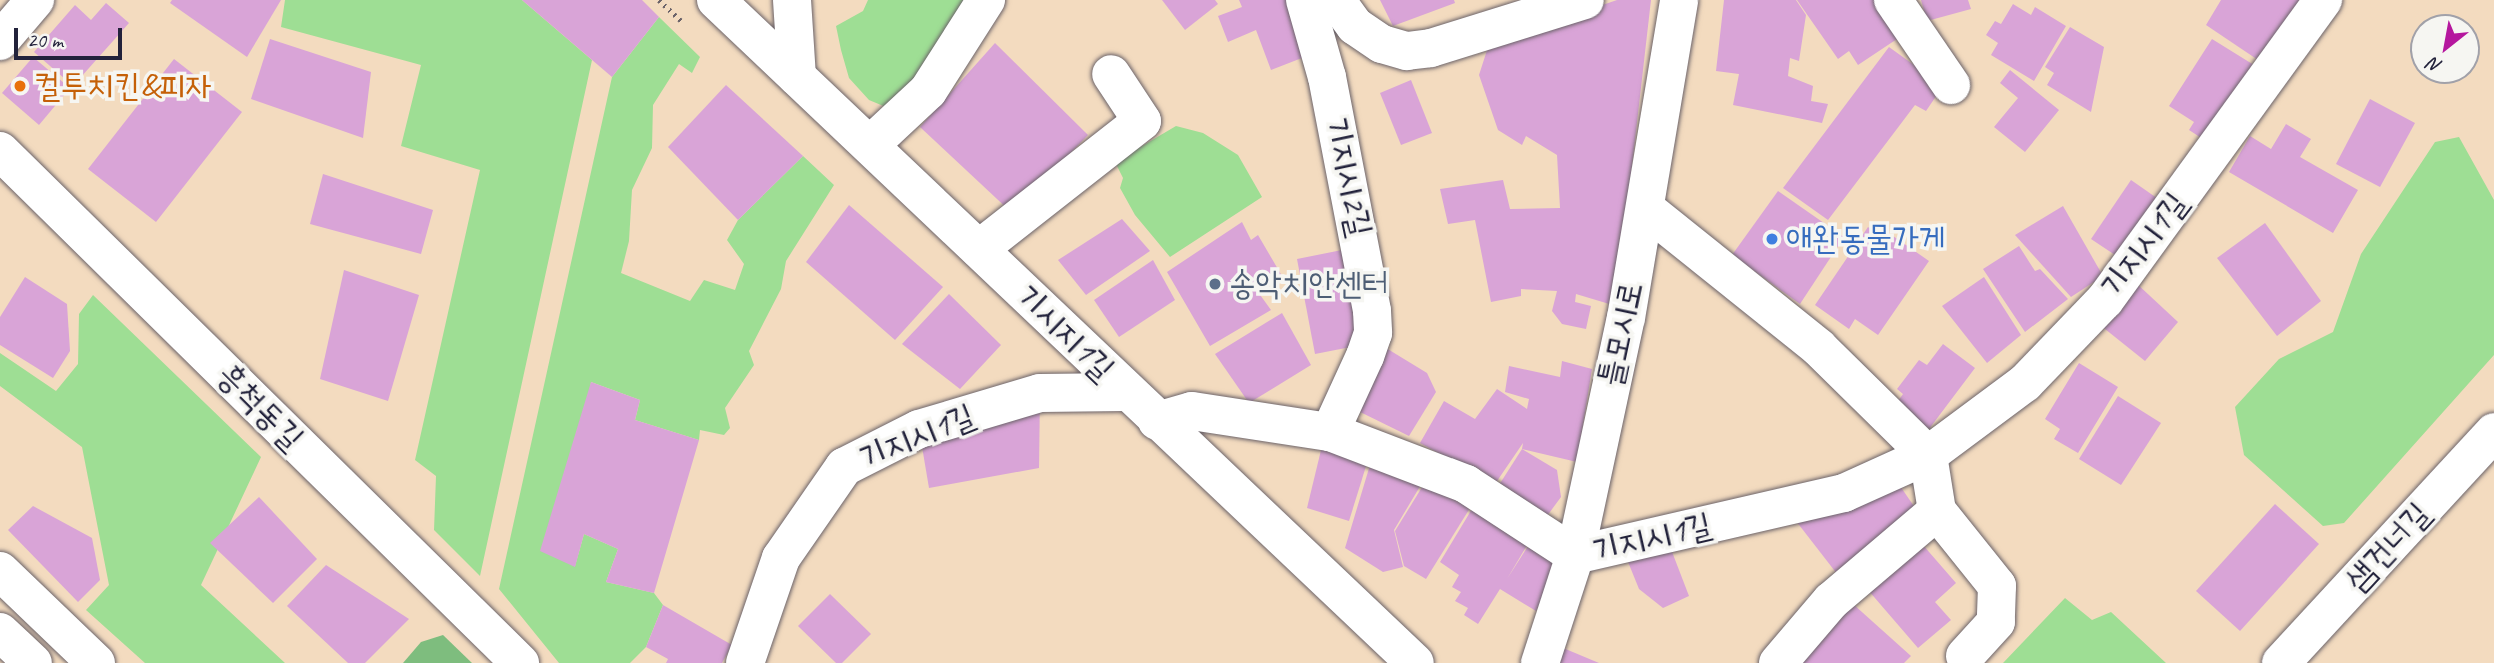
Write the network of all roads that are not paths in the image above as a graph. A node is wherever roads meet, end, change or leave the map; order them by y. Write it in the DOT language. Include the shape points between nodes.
graph roads {
  1 [pos="35,0"];
  2 [pos="716,0"];
  3 [pos="792,0"];
  4 [pos="986,0"];
  5 [pos="1305,0"];
  6 [pos="1336,0"];
  7 [pos="1585,0"];
  8 [pos="1679,0"];
  9 [pos="1893,0"];
  10 [pos="2323,0"];
  11 [pos="0,41"];
  12 [pos="1111,74"];
  13 [pos="797,77"];
  14 [pos="1951,85"];
  15 [pos="870,145"];
  16 [pos="0,151"];
  17 [pos="1646,209"];
  18 [pos="979,249"];
  19 [pos="1125,392"];
  20 [pos="1157,421"];
  21 [pos="1329,432"];
  22 [pos="2494,432"];
  23 [pos="1928,455"];
  24 [pos="1937,511"];
  25 [pos="1575,555"];
  26 [pos="0,571"];
  27 [pos="0,632"];
  28 [pos="1965,656"];
  29 [pos="33,663"];
  30 [pos="96,663"];
  31 [pos="520,663"];
  32 [pos="745,663"];
  33 [pos="1415,663"];
  34 [pos="1540,663"];
  35 [pos="1778,663"];
  36 [pos="2281,663"];
  1 -- 11 [label="street"];
  2 -- 13 [label="street, 기시지1길"];
  3 -- 13 [label="street"];
  4 -- 15 [label="street" via="928,91"];
  5 -- 21 [label="street, 기지시2길" via="1327,77 1373,311 1373,332 1365,356"];
  6 -- 7 [label="street" via="1355,26 1382,44 1407,51 1431,48"];
  8 -- 17 [label="street, 틀모시로"];
  9 -- 14 [label="street"];
  10 -- 23 [label="street, 기지시1길" via="2105,300 2025,383"];
  12 -- 18 [label="street" via="1142,121"];
  13 -- 15 [label="street, 기시지1길"];
  15 -- 18 [label="street, 기시지1길"];
  16 -- 31 [label="street, 흥척동길"];
  17 -- 23 [label="street" via="1818,347"];
  17 -- 25 [label="street, 틀모시로"];
  18 -- 19 [label="street, 기시지1길"];
  19 -- 20 [label="street, 기시지1길"];
  19 -- 32 [label="street, 기지시1길" via="1040,393 919,429 844,467 781,558"];
  20 -- 21 [label="street" via="1192,411"];
  20 -- 33 [label="street, 기시지1길"];
  21 -- 25 [label="street" via="1466,484"];
  22 -- 36 [label="street, 샘건너길"];
  23 -- 24 [label="street"];
  23 -- 25 [label="street, 기지시1길" via="1844,493"];
  24 -- 28 [label="street" via="1997,586 1996,622"];
  24 -- 35 [label="street" via="1831,601"];
  25 -- 34 [label="street, 틀모시로"];
  26 -- 30 [label="street"];
  27 -- 29 [label="street"];
}
